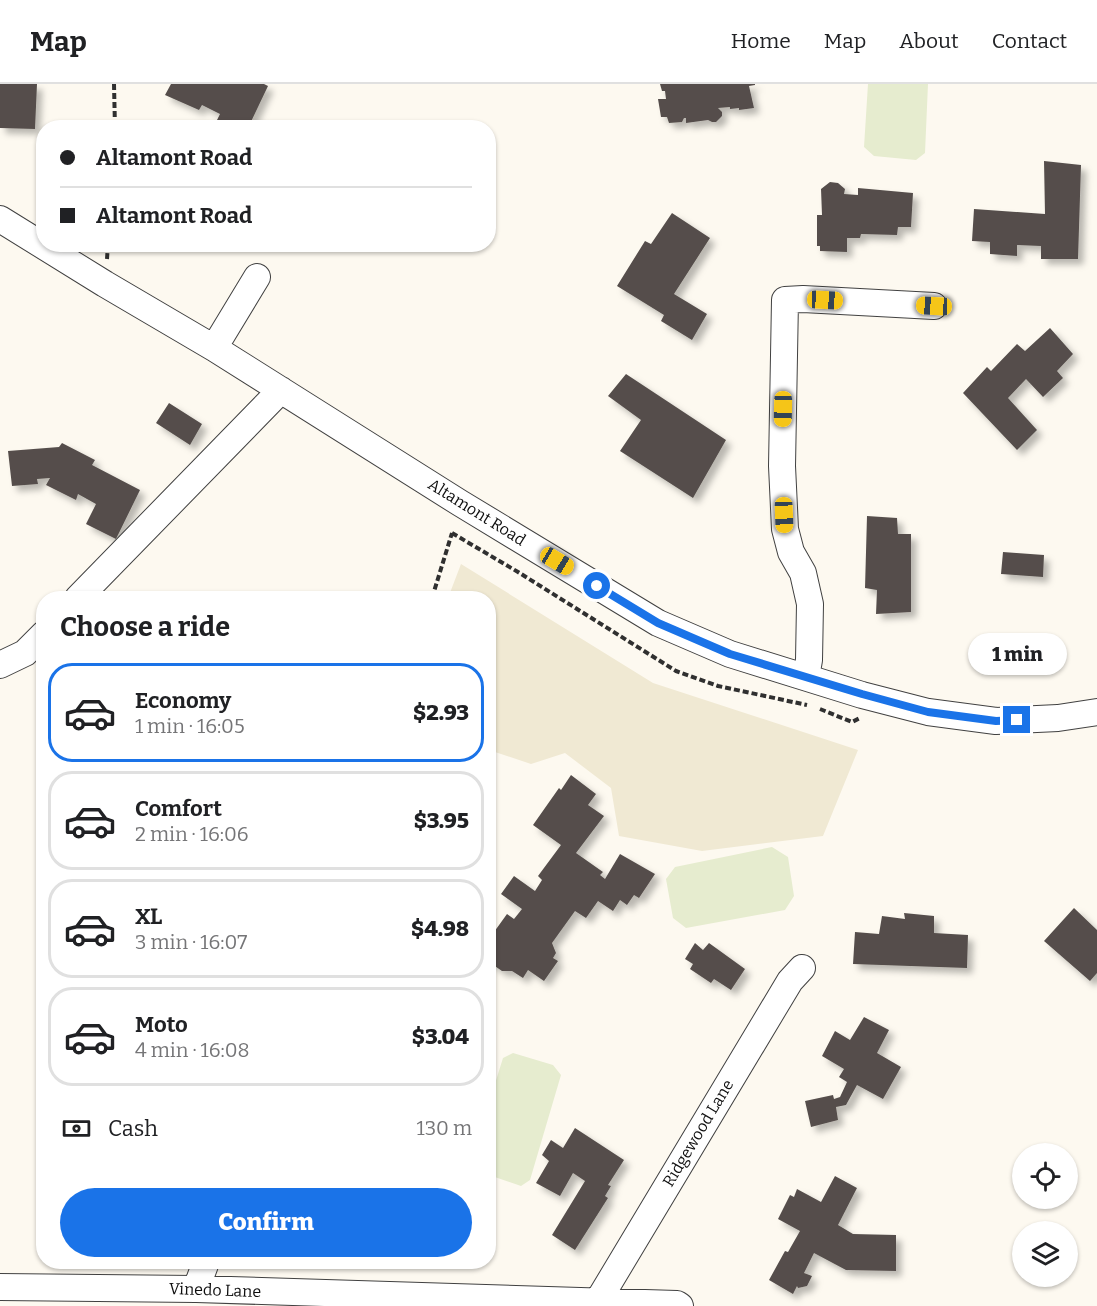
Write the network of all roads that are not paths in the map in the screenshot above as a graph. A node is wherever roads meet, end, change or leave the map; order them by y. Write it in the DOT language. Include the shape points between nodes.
graph roads {
  1 [pos="0,219"];
  2 [pos="36,241"];
  3 [pos="53,252"];
  4 [pos="257,277"];
  5 [pos="934,306"];
  6 [pos="214,348"];
  7 [pos="281,390"];
  8 [pos="85,591"];
  9 [pos="36,642"];
  10 [pos="0,665"];
  11 [pos="806,677"];
  12 [pos="1097,712"];
  13 [pos="802,968"];
  14 [pos="203,1269"];
  15 [pos="0,1287"];
  16 [pos="196,1289"];
  17 [pos="598,1300"];
  18 [pos="681,1306"];
  1 -- 2 [label="street, Altamont Road"];
  3 -- 6 [label="street, Altamont Road"];
  4 -- 6 [label="street"];
  5 -- 11 [label="street" via="785,300 784,529 810,604"];
  6 -- 7 [label="street, Altamont Road"];
  7 -- 8 [label="street"];
  7 -- 11 [label="street, Altamont Road" via="658,623 730,654"];
  9 -- 10 [label="street" via="25,653"];
  11 -- 12 [label="street, Altamont Road" via="928,712 996,721"];
  13 -- 17 [label="street, Ridgewood Lane" via="789,981"];
  14 -- 16 [label="street"];
  15 -- 16 [label="street, Vinedo Lane"];
  16 -- 17 [label="street, Vinedo Lane"];
  17 -- 18 [label="street, Vinedo Lane"];
}
